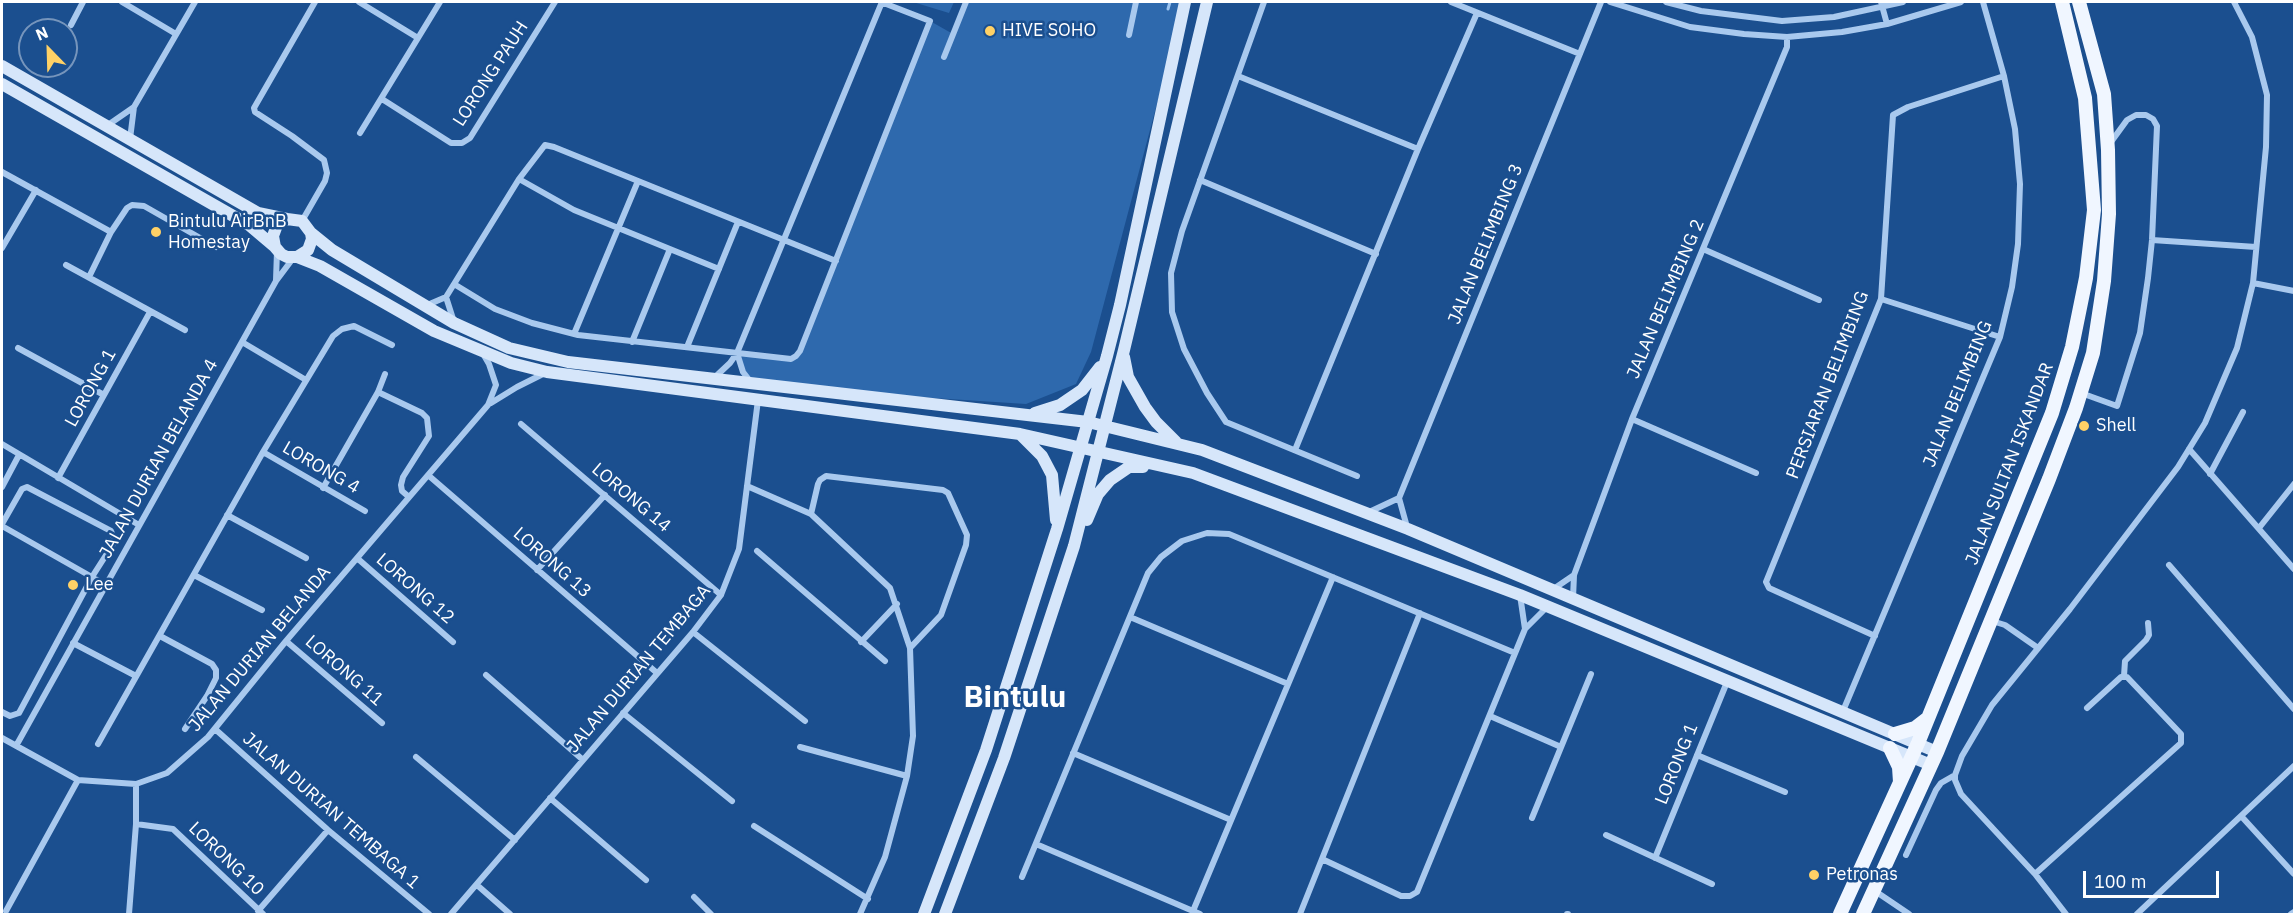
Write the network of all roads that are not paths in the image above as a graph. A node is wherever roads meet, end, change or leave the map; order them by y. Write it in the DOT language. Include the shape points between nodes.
graph roads {
  1 [pos="83,2"];
  2 [pos="122,2"];
  3 [pos="195,2"];
  4 [pos="315,2"];
  5 [pos="359,2"];
  6 [pos="440,2"];
  7 [pos="555,2"];
  8 [pos="881,2"];
  9 [pos="966,2"];
  10 [pos="1136,2"];
  11 [pos="1185,2"];
  12 [pos="1207,2"];
  13 [pos="1264,2"];
  14 [pos="1450,2"];
  15 [pos="1602,2"];
  16 [pos="1610,2"];
  17 [pos="1666,2"];
  18 [pos="1903,2"];
  19 [pos="1961,2"];
  20 [pos="1983,2"];
  21 [pos="2062,2"];
  22 [pos="2079,2"];
  23 [pos="2234,2"];
  24 [pos="1882,5"];
  25 [pos="1477,14"];
  26 [pos="74,18"];
  27 [pos="1887,24"];
  28 [pos="176,34"];
  29 [pos="1129,35"];
  30 [pos="1787,37"];
  31 [pos="418,38"];
  32 [pos="1580,54"];
  33 [pos="944,57"];
  34 [pos="2,66"];
  35 [pos="2004,75"];
  36 [pos="1238,76"];
  37 [pos="2,84"];
  38 [pos="382,99"];
  39 [pos="134,107"];
  40 [pos="108,125"];
  41 [pos="360,133"];
  42 [pos="130,139"];
  43 [pos="1418,150"];
  44 [pos="2108,150"];
  45 [pos="2,172"];
  46 [pos="519,179"];
  47 [pos="1200,180"];
  48 [pos="638,181"];
  49 [pos="36,190"];
  50 [pos="287,219"];
  51 [pos="302,221"];
  52 [pos="738,222"];
  53 [pos="618,228"];
  54 [pos="111,232"];
  55 [pos="311,233"];
  56 [pos="783,240"];
  57 [pos="2152,240"];
  58 [pos="216,247"];
  59 [pos="2256,247"];
  60 [pos="2,248"];
  61 [pos="276,248"];
  62 [pos="670,249"];
  63 [pos="1703,249"];
  64 [pos="1376,254"];
  65 [pos="296,257"];
  66 [pos="836,261"];
  67 [pos="66,265"];
  68 [pos="719,269"];
  69 [pos="89,277"];
  70 [pos="276,281"];
  71 [pos="2253,283"];
  72 [pos="454,284"];
  73 [pos="2295,291"];
  74 [pos="446,297"];
  75 [pos="1881,299"];
  76 [pos="1819,300"];
  77 [pos="425,306"];
  78 [pos="150,312"];
  79 [pos="454,323"];
  80 [pos="185,330"];
  81 [pos="574,334"];
  82 [pos="2000,337"];
  83 [pos="242,342"];
  84 [pos="632,342"];
  85 [pos="392,345"];
  86 [pos="18,348"];
  87 [pos="687,348"];
  88 [pos="1124,350"];
  89 [pos="482,352"];
  90 [pos="736,353"];
  91 [pos="1107,356"];
  92 [pos="547,372"];
  93 [pos="385,374"];
  94 [pos="714,379"];
  95 [pos="306,380"];
  96 [pos="751,383"];
  97 [pos="378,392"];
  98 [pos="2081,393"];
  99 [pos="104,395"];
  100 [pos="758,400"];
  101 [pos="488,405"];
  102 [pos="2243,412"];
  103 [pos="1014,413"];
  104 [pos="1632,419"];
  105 [pos="1088,422"];
  106 [pos="520,424"];
  107 [pos="1105,425"];
  108 [pos="1020,434"];
  109 [pos="1176,443"];
  110 [pos="2,444"];
  111 [pos="1080,449"];
  112 [pos="2188,449"];
  113 [pos="1294,450"];
  114 [pos="263,452"];
  115 [pos="1098,453"];
  116 [pos="19,455"];
  117 [pos="1162,467"];
  118 [pos="1756,473"];
  119 [pos="2210,474"];
  120 [pos="428,475"];
  121 [pos="1357,476"];
  122 [pos="58,478"];
  123 [pos="2295,484"];
  124 [pos="747,486"];
  125 [pos="2,487"];
  126 [pos="323,488"];
  127 [pos="605,495"];
  128 [pos="409,497"];
  129 [pos="1399,498"];
  130 [pos="365,511"];
  131 [pos="1367,513"];
  132 [pos="811,514"];
  133 [pos="227,515"];
  134 [pos="2,525"];
  135 [pos="139,525"];
  136 [pos="2259,528"];
  137 [pos="1057,529"];
  138 [pos="1408,529"];
  139 [pos="1074,546"];
  140 [pos="758,551"];
  141 [pos="306,558"];
  142 [pos="357,558"];
  143 [pos="2169,565"];
  144 [pos="2295,569"];
  145 [pos="537,570"];
  146 [pos="194,575"];
  147 [pos="1574,575"];
  148 [pos="92,577"];
  149 [pos="1333,577"];
  150 [pos="106,585"];
  151 [pos="1552,590"];
  152 [pos="721,595"];
  153 [pos="1520,595"];
  154 [pos="1573,598"];
  155 [pos="897,604"];
  156 [pos="1547,606"];
  157 [pos="262,610"];
  158 [pos="1420,613"];
  159 [pos="1130,617"];
  160 [pos="1991,621"];
  161 [pos="2148,623"];
  162 [pos="1525,629"];
  163 [pos="693,632"];
  164 [pos="160,636"];
  165 [pos="1875,636"];
  166 [pos="286,641"];
  167 [pos="453,642"];
  168 [pos="861,642"];
  169 [pos="73,643"];
  170 [pos="910,648"];
  171 [pos="2038,648"];
  172 [pos="1515,653"];
  173 [pos="885,661"];
  174 [pos="657,673"];
  175 [pos="1591,674"];
  176 [pos="486,675"];
  177 [pos="136,676"];
  178 [pos="2124,676"];
  179 [pos="36,680"];
  180 [pos="1727,682"];
  181 [pos="1288,684"];
  182 [pos="48,687"];
  183 [pos="2087,708"];
  184 [pos="2295,708"];
  185 [pos="1843,711"];
  186 [pos="2,712"];
  187 [pos="623,713"];
  188 [pos="1930,715"];
  189 [pos="1490,716"];
  190 [pos="805,721"];
  191 [pos="382,723"];
  192 [pos="185,729"];
  193 [pos="215,729"];
  194 [pos="1895,734"];
  195 [pos="2,738"];
  196 [pos="1918,743"];
  197 [pos="98,744"];
  198 [pos="16,746"];
  199 [pos="800,747"];
  200 [pos="1561,747"];
  201 [pos="1890,748"];
  202 [pos="1937,752"];
  203 [pos="1073,753"];
  204 [pos="1697,755"];
  205 [pos="416,757"];
  206 [pos="1912,757"];
  207 [pos="583,760"];
  208 [pos="1931,765"];
  209 [pos="2295,766"];
  210 [pos="1955,775"];
  211 [pos="907,776"];
  212 [pos="78,780"];
  213 [pos="136,784"];
  214 [pos="1899,787"];
  215 [pos="1785,792"];
  216 [pos="550,798"];
  217 [pos="732,801"];
  218 [pos="2242,817"];
  219 [pos="1532,818"];
  220 [pos="1231,820"];
  221 [pos="136,824"];
  222 [pos="754,826"];
  223 [pos="328,830"];
  224 [pos="1606,835"];
  225 [pos="515,840"];
  226 [pos="1036,844"];
  227 [pos="1906,855"];
  228 [pos="1655,858"];
  229 [pos="1322,859"];
  230 [pos="2035,874"];
  231 [pos="2295,874"];
  232 [pos="1022,877"];
  233 [pos="646,880"];
  234 [pos="1712,884"];
  235 [pos="477,885"];
  236 [pos="1875,891"];
  237 [pos="694,897"];
  238 [pos="868,899"];
  239 [pos="6,911"];
  240 [pos="1193,911"];
  241 [pos="260,913"];
  242 [pos="129,915"];
  243 [pos="429,915"];
  244 [pos="451,915"];
  245 [pos="510,915"];
  246 [pos="711,915"];
  247 [pos="860,915"];
  248 [pos="924,915"];
  249 [pos="945,915"];
  250 [pos="1200,915"];
  251 [pos="1300,915"];
  252 [pos="1840,915"];
  253 [pos="1863,915"];
  254 [pos="1909,915"];
  255 [pos="2066,915"];
  256 [pos="2137,915"];
  1 -- 26 [label="street"];
  2 -- 28 [label="street"];
  3 -- 28 [label="street"];
  4 -- 51 [label="street" via="254,104 255,112 324,160 325,181"];
  5 -- 31 [label="street"];
  6 -- 31 [label="street"];
  7 -- 38 [label="street, LORONG PAUH" via="470,138 462,143 451,143"];
  8 -- 56 [label="street"];
  8 -- 66 [label="street" via="930,21"];
  9 -- 33 [label="street"];
  10 -- 29 [label="street"];
  11 -- 91 [label="street"];
  12 -- 88 [label="street"];
  13 -- 36 [label="street"];
  14 -- 25 [label="street"];
  15 -- 32 [label="street, JALAN BELIMBING 3"];
  16 -- 30 [label="street" via="1690,27"];
  17 -- 24 [label="street" via="1701,11 1782,21 1834,17"];
  18 -- 24 [label="street"];
  19 -- 27 [label="street"];
  20 -- 35 [label="street, JALAN BELIMBING"];
  21 -- 188 [label="main road, JALAN SULTAN ISKANDAR" via="2085,98 2088,130 2094,210 2086,278 2072,347 2052,414"];
  22 -- 44 [label="main road" via="2104,94"];
  23 -- 59 [label="street" via="2252,37 2267,95"];
  24 -- 27 [label="street"];
  25 -- 32 [label="street"];
  25 -- 43 [label="street"];
  27 -- 30 [label="street"];
  28 -- 39 [label="street"];
  30 -- 63 [label="street, JALAN BELIMBING 2" via="1787,47"];
  31 -- 38 [label="street"];
  32 -- 129 [label="street, JALAN BELIMBING 3"];
  34 -- 40 [label="street"];
  35 -- 75 [label="street, PERSIARAN BELIMBING" via="1893,115"];
  35 -- 82 [label="street, JALAN BELIMBING" via="2015,129 2020,184 2018,243"];
  36 -- 43 [label="street"];
  36 -- 47 [label="street"];
  37 -- 61 [label="street" via="249,225"];
  38 -- 41 [label="street"];
  39 -- 40 [label="street"];
  39 -- 42 [label="street"];
  40 -- 42 [label="street"];
  42 -- 50 [label="street" via="258,213"];
  43 -- 64 [label="street"];
  44 -- 57 [label="street" via="2127,120 2136,115 2153,119 2157,126"];
  44 -- 98 [label="main road" via="2104,280 2093,354"];
  45 -- 49 [label="street"];
  46 -- 48 [label="street" via="543,146 548,145"];
  46 -- 53 [label="street" via="561,204"];
  46 -- 72 [label="street"];
  47 -- 64 [label="street"];
  47 -- 113 [label="street" via="1171,273 1172,312 1184,349 1226,422"];
  48 -- 52 [label="street"];
  48 -- 53 [label="street"];
  49 -- 54 [label="street"];
  49 -- 60 [label="street"];
  50 -- 51 [label="street"];
  50 -- 61 [label="street" via="274,230"];
  51 -- 55 [label="street"];
  52 -- 56 [label="street"];
  52 -- 68 [label="street"];
  53 -- 62 [label="street"];
  53 -- 81 [label="street"];
  54 -- 58 [label="street" via="127,208 137,204"];
  54 -- 69 [label="street"];
  55 -- 65 [label="street" via="308,250"];
  55 -- 77 [label="street"];
  56 -- 66 [label="street"];
  56 -- 90 [label="street"];
  57 -- 59 [label="street"];
  57 -- 98 [label="street" via="2140,333 2117,406"];
  59 -- 71 [label="street"];
  61 -- 65 [label="street" via="281,255"];
  61 -- 70 [label="street"];
  62 -- 68 [label="street"];
  62 -- 84 [label="street"];
  63 -- 76 [label="street"];
  63 -- 104 [label="street, JALAN BELIMBING 2"];
  64 -- 113 [label="street"];
  65 -- 70 [label="street, JALAN DURIAN BELANDA 4"];
  65 -- 89 [label="street" via="320,266 434,331"];
  66 -- 90 [label="street" via="796,356 791,359"];
  67 -- 69 [label="street"];
  68 -- 87 [label="street"];
  69 -- 78 [label="street"];
  70 -- 83 [label="street, JALAN DURIAN BELANDA 4"];
  71 -- 73 [label="street"];
  71 -- 112 [label="street" via="2237,348 2205,423"];
  72 -- 74 [label="street"];
  72 -- 81 [label="street" via="495,309"];
  74 -- 77 [label="street"];
  74 -- 79 [label="street"];
  75 -- 82 [label="street"];
  75 -- 165 [label="street, PERSIARAN BELIMBING" via="1766,582 1769,588"];
  77 -- 79 [label="street"];
  78 -- 80 [label="street"];
  78 -- 99 [label="street, LORONG 1"];
  79 -- 94 [label="street" via="509,348 568,362"];
  81 -- 84 [label="street"];
  82 -- 165 [label="street, JALAN BELIMBING"];
  83 -- 95 [label="street"];
  83 -- 135 [label="street, JALAN DURIAN BELANDA 4"];
  84 -- 87 [label="street"];
  85 -- 95 [label="street" via="359,327 342,329 333,336"];
  86 -- 99 [label="street"];
  87 -- 90 [label="street"];
  88 -- 107 [label="street"];
  88 -- 109 [label="street" via="1134,390"];
  89 -- 92 [label="street"];
  89 -- 101 [label="street" via="496,385"];
  90 -- 94 [label="street"];
  90 -- 96 [label="street"];
  91 -- 103 [label="street" via="1082,390 1060,405 1036,413"];
  91 -- 105 [label="street"];
  92 -- 100 [label="street"];
  92 -- 101 [label="street"];
  93 -- 97 [label="street"];
  94 -- 96 [label="street"];
  95 -- 114 [label="street"];
  96 -- 103 [label="street"];
  97 -- 126 [label="street"];
  97 -- 128 [label="street" via="427,418 429,436 401,484"];
  98 -- 160 [label="main road"];
  99 -- 122 [label="street, LORONG 1"];
  100 -- 108 [label="street"];
  100 -- 124 [label="street, JALAN DURIAN TEMBAGA"];
  101 -- 120 [label="street, JALAN DURIAN BELANDA"];
  102 -- 119 [label="street"];
  103 -- 105 [label="street"];
  104 -- 118 [label="street"];
  104 -- 147 [label="street, JALAN BELIMBING 2"];
  105 -- 107 [label="street"];
  105 -- 111 [label="street"];
  106 -- 127 [label="street, LORONG 14"];
  107 -- 109 [label="street"];
  107 -- 115 [label="street"];
  108 -- 111 [label="street"];
  108 -- 137 [label="street" via="1042,456 1052,475"];
  109 -- 131 [label="street"];
  110 -- 116 [label="street"];
  111 -- 115 [label="street"];
  111 -- 137 [label="street"];
  112 -- 119 [label="street"];
  112 -- 171 [label="street" via="2154,500"];
  113 -- 121 [label="street"];
  114 -- 126 [label="street, LORONG 4"];
  114 -- 133 [label="street"];
  115 -- 117 [label="street"];
  115 -- 139 [label="street"];
  116 -- 122 [label="street"];
  116 -- 125 [label="street"];
  117 -- 139 [label="street" via="1130,467 1110,480 1098,494"];
  117 -- 153 [label="street" via="1193,473"];
  119 -- 136 [label="street"];
  120 -- 128 [label="street, JALAN DURIAN BELANDA"];
  120 -- 145 [label="street, LORONG 13"];
  122 -- 135 [label="street"];
  123 -- 136 [label="street"];
  124 -- 132 [label="street"];
  124 -- 152 [label="street, JALAN DURIAN TEMBAGA" via="739,549"];
  126 -- 130 [label="street, LORONG 4"];
  127 -- 145 [label="street"];
  127 -- 152 [label="street, LORONG 14"];
  128 -- 142 [label="street, JALAN DURIAN BELANDA"];
  129 -- 131 [label="street"];
  129 -- 138 [label="street"];
  131 -- 138 [label="street"];
  132 -- 155 [label="street" via="891,588"];
  132 -- 170 [label="street" via="818,484 826,476 948,493 967,535 966,545 941,615"];
  133 -- 141 [label="street"];
  133 -- 146 [label="street"];
  134 -- 148 [label="street"];
  134 -- 148 [label="street" via="21,489 27,487 111,531 115,541"];
  135 -- 150 [label="street, JALAN DURIAN BELANDA 4"];
  136 -- 144 [label="street"];
  137 -- 248 [label="street" via="986,750"];
  138 -- 151 [label="street"];
  139 -- 249 [label="street" via="1004,758"];
  140 -- 168 [label="street"];
  142 -- 166 [label="street, JALAN DURIAN BELANDA"];
  142 -- 167 [label="street, LORONG 12"];
  143 -- 184 [label="street"];
  145 -- 174 [label="street, LORONG 13"];
  146 -- 157 [label="street"];
  146 -- 164 [label="street"];
  147 -- 151 [label="street"];
  147 -- 154 [label="street, JALAN BELIMBING 2"];
  148 -- 150 [label="street"];
  148 -- 179 [label="street"];
  149 -- 158 [label="street"];
  149 -- 159 [label="street" via="1229,534 1208,533 1182,541 1161,557 1148,573"];
  149 -- 181 [label="street"];
  150 -- 169 [label="street, JALAN DURIAN BELANDA 4"];
  151 -- 154 [label="street"];
  152 -- 163 [label="street, JALAN DURIAN TEMBAGA"];
  153 -- 156 [label="street"];
  153 -- 162 [label="street"];
  154 -- 185 [label="street"];
  155 -- 168 [label="street"];
  155 -- 170 [label="street"];
  156 -- 162 [label="street"];
  156 -- 180 [label="street"];
  158 -- 172 [label="street"];
  158 -- 229 [label="street"];
  159 -- 181 [label="street"];
  159 -- 203 [label="street"];
  160 -- 171 [label="street"];
  160 -- 202 [label="main road"];
  161 -- 178 [label="street" via="2149,635 2129,656"];
  162 -- 172 [label="street"];
  163 -- 174 [label="street, JALAN DURIAN TEMBAGA"];
  163 -- 190 [label="street"];
  164 -- 177 [label="street"];
  164 -- 192 [label="street" via="212,664 216,670 216,678"];
  165 -- 185 [label="street, JALAN BELIMBING"];
  166 -- 191 [label="street, LORONG 11"];
  166 -- 193 [label="street, JALAN DURIAN BELANDA"];
  168 -- 173 [label="street"];
  169 -- 177 [label="street"];
  169 -- 182 [label="street, JALAN DURIAN BELANDA 4"];
  170 -- 211 [label="street" via="913,736"];
  171 -- 210 [label="street" via="1992,705"];
  172 -- 189 [label="street"];
  174 -- 187 [label="street, JALAN DURIAN TEMBAGA"];
  175 -- 200 [label="street"];
  176 -- 207 [label="street"];
  177 -- 197 [label="street"];
  178 -- 183 [label="street"];
  178 -- 230 [label="street" via="2181,734 2181,743"];
  179 -- 182 [label="street"];
  179 -- 186 [label="street" via="19,713 10,716"];
  180 -- 201 [label="street"];
  180 -- 204 [label="street, LORONG 1"];
  181 -- 220 [label="street"];
  182 -- 198 [label="street, JALAN DURIAN BELANDA 4"];
  185 -- 194 [label="street"];
  187 -- 207 [label="street, JALAN DURIAN TEMBAGA"];
  187 -- 217 [label="street"];
  188 -- 194 [label="main road" via="1915,728"];
  188 -- 196 [label="main road, JALAN SULTAN ISKANDAR"];
  189 -- 200 [label="street"];
  189 -- 229 [label="street" via="1418,892 1401,896"];
  193 -- 213 [label="street, JALAN DURIAN BELANDA" via="167,773"];
  193 -- 223 [label="street, JALAN DURIAN TEMBAGA 1"];
  194 -- 196 [label="street"];
  195 -- 198 [label="street, JALAN DURIAN BELANDA"];
  196 -- 202 [label="street"];
  196 -- 206 [label="main road, JALAN SULTAN ISKANDAR"];
  198 -- 212 [label="street, JALAN DURIAN BELANDA"];
  199 -- 211 [label="street"];
  200 -- 219 [label="street"];
  201 -- 206 [label="street"];
  201 -- 214 [label="main road" via="1899,767"];
  202 -- 208 [label="main road"];
  203 -- 220 [label="street"];
  203 -- 226 [label="street"];
  204 -- 215 [label="street"];
  204 -- 228 [label="street, LORONG 1"];
  205 -- 225 [label="street"];
  206 -- 208 [label="street"];
  206 -- 214 [label="main road, JALAN SULTAN ISKANDAR"];
  207 -- 216 [label="street, JALAN DURIAN TEMBAGA"];
  208 -- 236 [label="main road"];
  209 -- 218 [label="street"];
  210 -- 227 [label="street" via="1936,790"];
  210 -- 230 [label="street" via="1961,794"];
  211 -- 238 [label="street" via="885,857"];
  212 -- 213 [label="street, JALAN DURIAN BELANDA"];
  212 -- 239 [label="street"];
  213 -- 221 [label="street"];
  214 -- 252 [label="main road, JALAN SULTAN ISKANDAR"];
  216 -- 225 [label="street, JALAN DURIAN TEMBAGA"];
  216 -- 233 [label="street"];
  218 -- 231 [label="street"];
  218 -- 256 [label="street"];
  220 -- 240 [label="street"];
  221 -- 241 [label="street, LORONG 10" via="174,829"];
  221 -- 242 [label="street"];
  222 -- 238 [label="street"];
  223 -- 241 [label="street"];
  223 -- 243 [label="street, JALAN DURIAN TEMBAGA 1"];
  224 -- 228 [label="street"];
  225 -- 235 [label="street, JALAN DURIAN TEMBAGA"];
  226 -- 232 [label="street"];
  226 -- 240 [label="street"];
  228 -- 234 [label="street"];
  229 -- 251 [label="street"];
  230 -- 255 [label="street"];
  235 -- 244 [label="street, JALAN DURIAN TEMBAGA"];
  235 -- 245 [label="street"];
  236 -- 253 [label="main road"];
  236 -- 254 [label="street"];
  237 -- 246 [label="street"];
  238 -- 247 [label="street"];
  240 -- 250 [label="street"];
}
